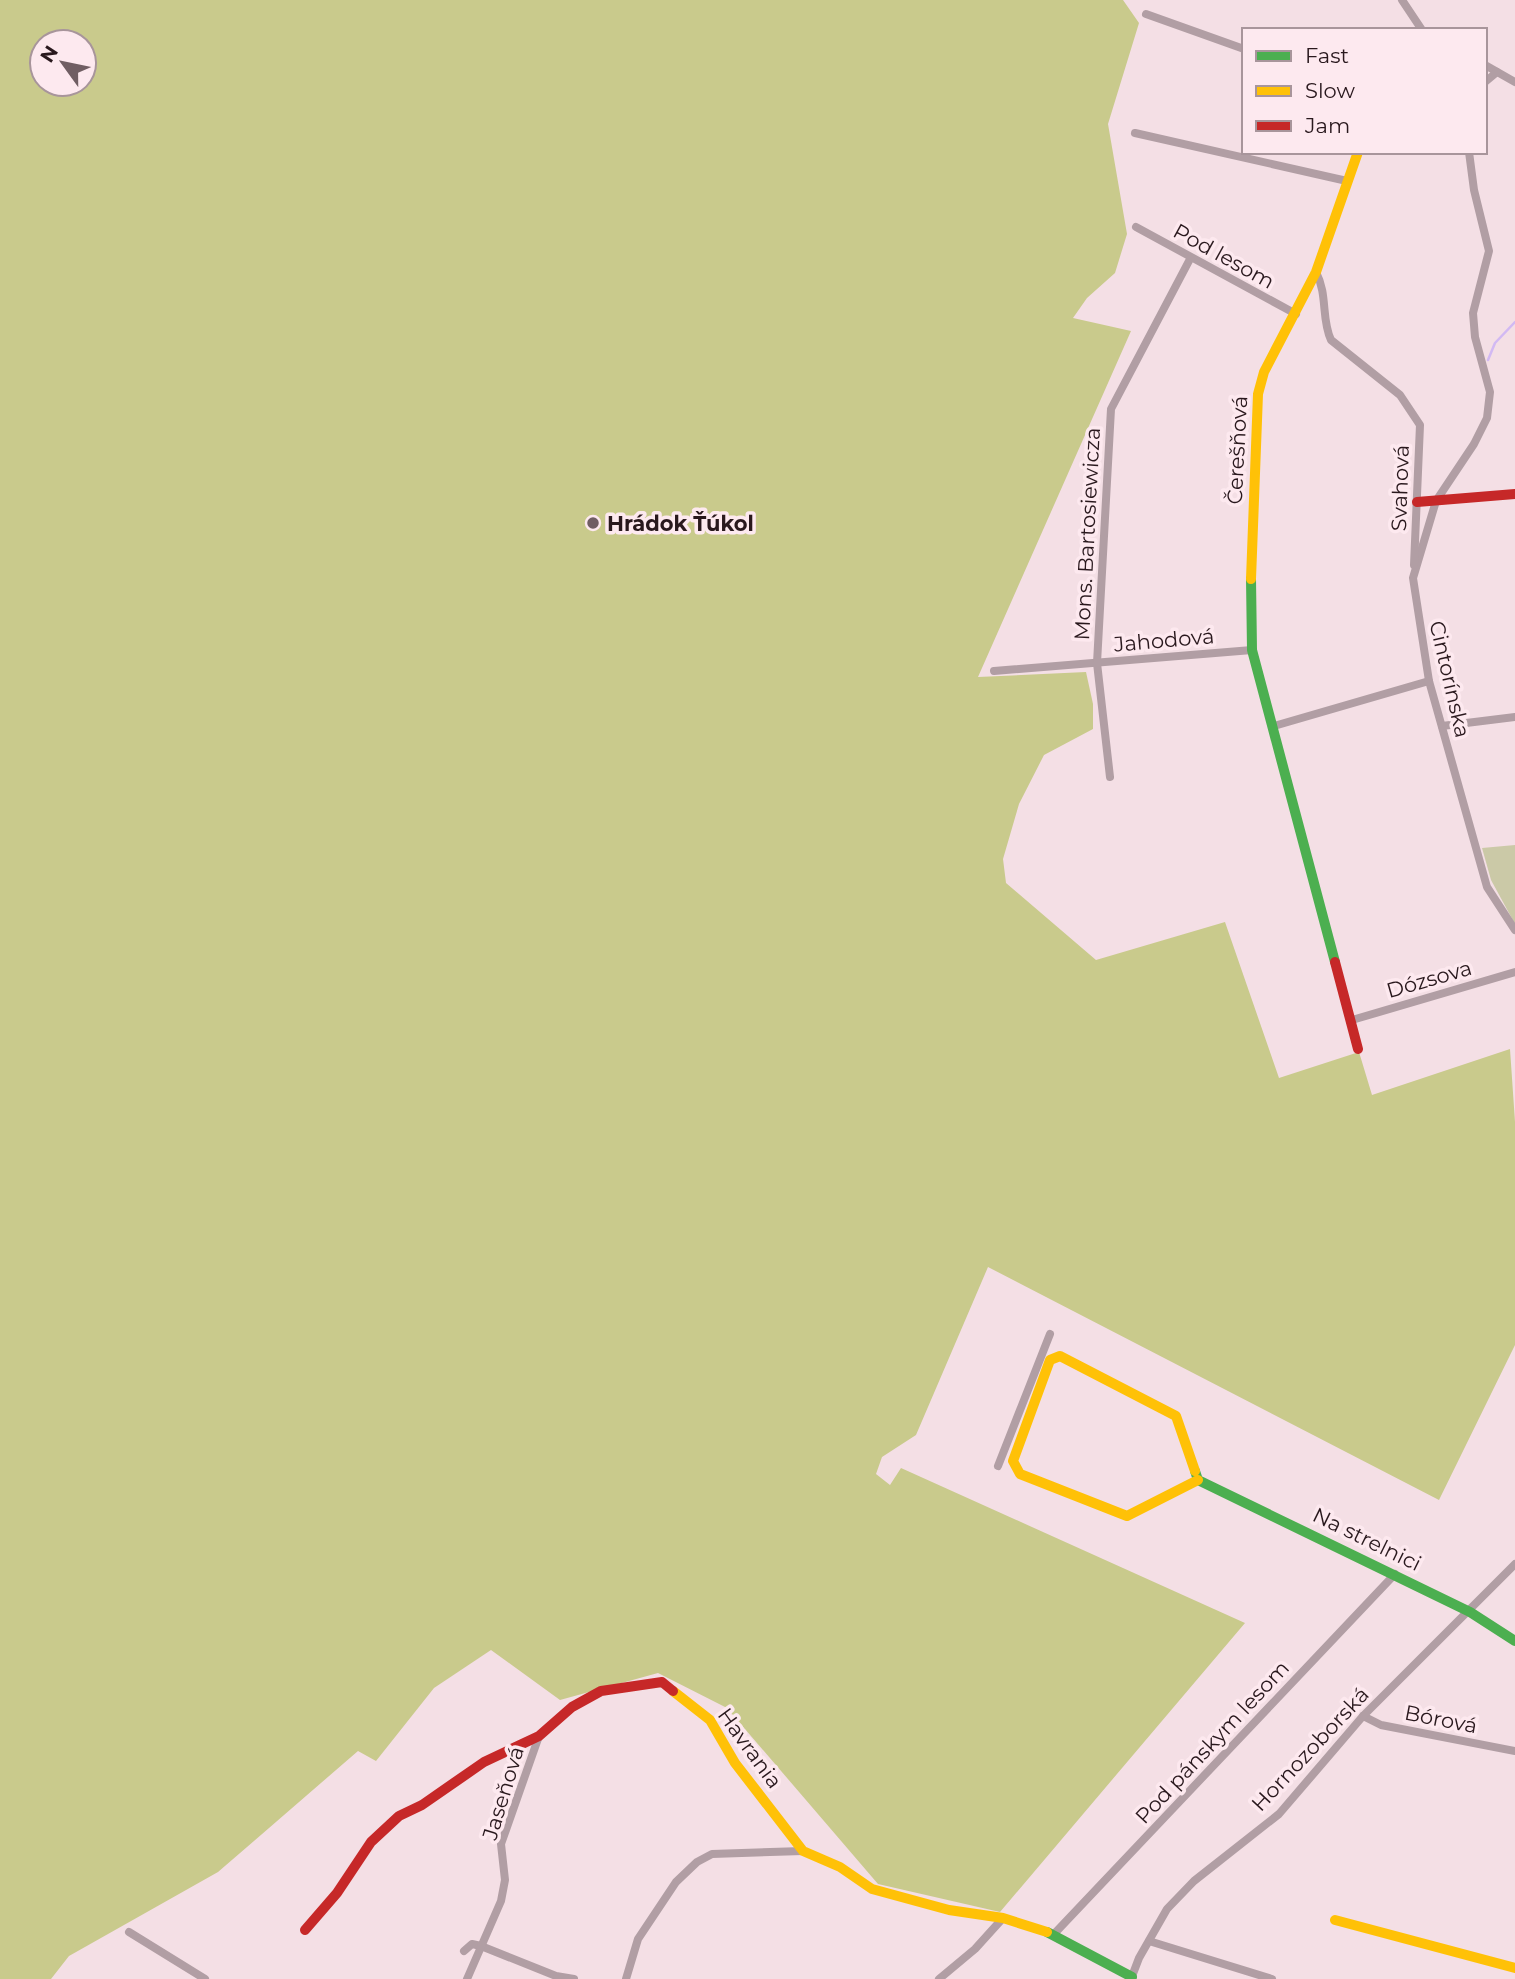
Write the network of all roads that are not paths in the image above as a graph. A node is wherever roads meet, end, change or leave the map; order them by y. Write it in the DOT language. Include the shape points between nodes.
graph roads {
  1 [pos="1402,0"];
  2 [pos="1146,14"];
  3 [pos="1421,28"];
  4 [pos="1242,49"];
  5 [pos="1487,66"];
  6 [pos="1497,72"];
  7 [pos="1487,80"];
  8 [pos="1515,82"];
  9 [pos="1135,133"];
  10 [pos="1357,154"];
  11 [pos="1469,154"];
  12 [pos="1346,181"];
  13 [pos="1136,227"];
  14 [pos="1190,259"];
  15 [pos="1316,272"];
  16 [pos="1296,314"];
  17 [pos="1515,494"];
  18 [pos="1436,501"];
  19 [pos="1417,502"];
  20 [pos="1413,578"];
  21 [pos="1252,650"];
  22 [pos="1097,663"];
  23 [pos="994,671"];
  24 [pos="1429,681"];
  25 [pos="1515,718"];
  26 [pos="1274,726"];
  27 [pos="1443,726"];
  28 [pos="1110,777"];
  29 [pos="1515,930"];
  30 [pos="1515,972"];
  31 [pos="1352,1020"];
  32 [pos="1358,1049"];
  33 [pos="1050,1334"];
  34 [pos="1036,1382"];
  35 [pos="1018,1432"];
  36 [pos="998,1466"];
  37 [pos="1198,1480"];
  38 [pos="1515,1564"];
  39 [pos="1395,1574"];
  40 [pos="1470,1612"];
  41 [pos="1515,1640"];
  42 [pos="1363,1716"];
  43 [pos="539,1736"];
  44 [pos="1515,1751"];
  45 [pos="803,1851"];
  46 [pos="1003,1917"];
  47 [pos="1335,1920"];
  48 [pos="305,1930"];
  49 [pos="129,1932"];
  50 [pos="1054,1934"];
  51 [pos="1149,1941"];
  52 [pos="481,1946"];
  53 [pos="464,1951"];
  54 [pos="1515,1968"];
  55 [pos="1132,1978"];
  56 [pos="205,1979"];
  57 [pos="467,1979"];
  58 [pos="574,1979"];
  59 [pos="626,1979"];
  60 [pos="939,1979"];
  61 [pos="1272,1979"];
  1 -- 3 [label="street"];
  2 -- 4 [label="street"];
  5 -- 6 [label="street"];
  6 -- 7 [label="street"];
  6 -- 8 [label="street"];
  9 -- 12 [label="street"];
  10 -- 12 [label="street, Čerešňová"];
  11 -- 18 [label="street, Cintorínska" via="1489,251 1473,313 1490,392 1487,418"];
  12 -- 15 [label="street, Čerešňová"];
  13 -- 14 [label="street, Pod lesom"];
  14 -- 16 [label="street, Pod lesom"];
  14 -- 22 [label="street, Mons. Bartosiewicza" via="1111,409"];
  15 -- 16 [label="street, Čerešňová"];
  15 -- 19 [label="street, Svahová" via="1326,302 1326,330 1332,340 1400,395 1420,425"];
  16 -- 21 [label="street, Čerešňová" via="1264,372 1258,394"];
  17 -- 18 [label="street"];
  18 -- 19 [label="street"];
  18 -- 20 [label="street, Cintorínska"];
  19 -- 20 [label="street, Svahová"];
  20 -- 24 [label="street, Cintorínska"];
  21 -- 22 [label="street, Jahodová"];
  21 -- 26 [label="street, Čerešňová"];
  22 -- 23 [label="street, Jahodová"];
  22 -- 28 [label="street, Mons. Bartosiewicza"];
  24 -- 26 [label="street"];
  24 -- 27 [label="street, Cintorínska"];
  25 -- 27 [label="street"];
  26 -- 31 [label="street, Čerešňová"];
  27 -- 29 [label="street, Cintorínska" via="1487,887"];
  30 -- 31 [label="street, Dózsova"];
  31 -- 32 [label="street, Čerešňová"];
  33 -- 34 [label="street"];
  34 -- 35 [label="street"];
  34 -- 37 [label="street" via="1050,1360 1060,1356 1176,1416"];
  35 -- 36 [label="street"];
  35 -- 37 [label="street" via="1013,1461 1020,1474 1127,1516"];
  37 -- 39 [label="street, Na strelnici"];
  38 -- 40 [label="street, Hornozoborská"];
  39 -- 40 [label="street, Na strelnici"];
  39 -- 50 [label="street, Pod pánskym lesom"];
  40 -- 41 [label="street, Na strelnici"];
  40 -- 42 [label="street, Hornozoborská"];
  42 -- 44 [label="street, Bórová" via="1381,1725"];
  42 -- 51 [label="street, Hornozoborská" via="1279,1814 1194,1881 1167,1909"];
  43 -- 45 [label="street, Havrania" via="572,1707 601,1691 662,1682 710,1720 735,1763"];
  43 -- 48 [label="street, Havrania" via="484,1762 400,1816 370,1842 337,1893"];
  43 -- 52 [label="street, Jaseňová" via="501,1844 505,1880 501,1901"];
  45 -- 46 [label="street, Havrania" via="840,1867 872,1889 949,1910"];
  45 -- 59 [label="street" via="712,1854 697,1862 676,1882 638,1939"];
  46 -- 50 [label="street, Havrania"];
  46 -- 60 [label="street" via="975,1949"];
  47 -- 54 [label="street"];
  49 -- 56 [label="street"];
  50 -- 55 [label="street, Havrania"];
  51 -- 55 [label="street, Hornozoborská"];
  51 -- 61 [label="street"];
  52 -- 53 [label="street" via="472,1944"];
  52 -- 57 [label="street, Jaseňová"];
  52 -- 58 [label="street"];
}
